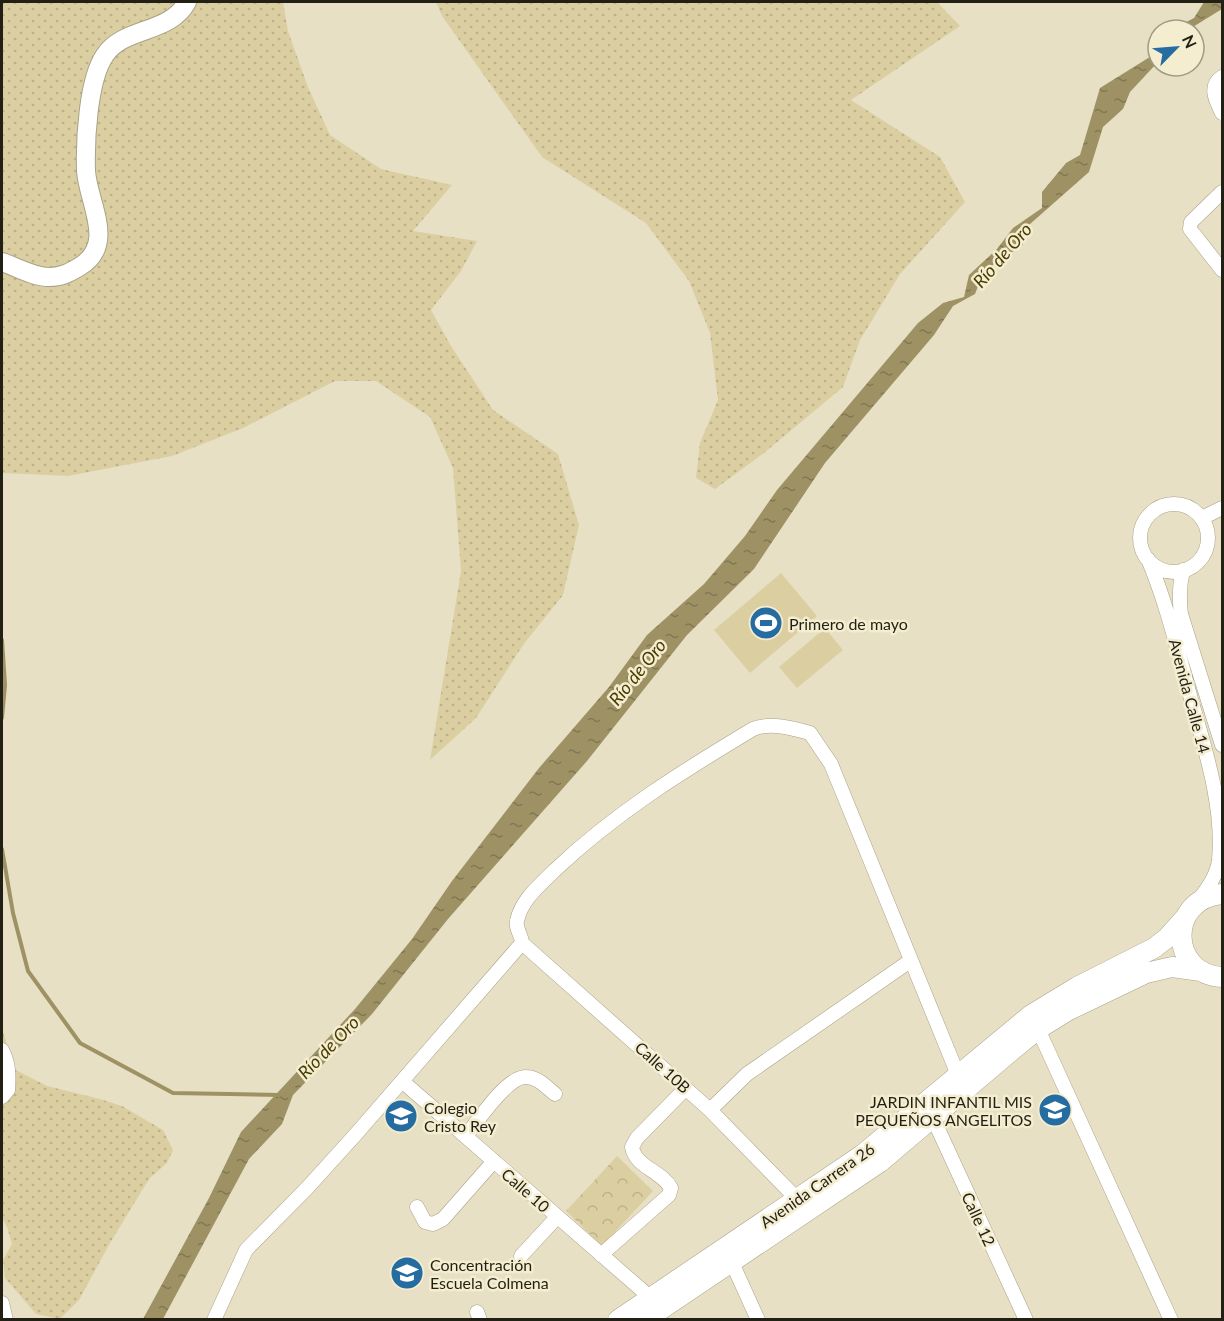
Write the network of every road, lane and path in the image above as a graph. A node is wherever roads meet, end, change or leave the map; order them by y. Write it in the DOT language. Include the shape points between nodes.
graph roads {
  1 [pos="187,2"];
  2 [pos="1220,79"];
  3 [pos="1222,113"];
  4 [pos="1222,192"];
  5 [pos="2,262"];
  6 [pos="1222,270"];
  7 [pos="1222,508"];
  8 [pos="1202,518"];
  9 [pos="1148,559"];
  10 [pos="1183,570"];
  11 [pos="1222,745"];
  12 [pos="1222,894"];
  13 [pos="1191,911"];
  14 [pos="522,943"];
  15 [pos="910,962"];
  16 [pos="1201,971"];
  17 [pos="1222,976"];
  18 [pos="1038,1029"];
  19 [pos="2,1050"];
  20 [pos="958,1075"];
  21 [pos="402,1081"];
  22 [pos="686,1088"];
  23 [pos="555,1094"];
  24 [pos="2,1097"];
  25 [pos="710,1110"];
  26 [pos="933,1118"];
  27 [pos="466,1136"];
  28 [pos="494,1161"];
  29 [pos="797,1199"];
  30 [pos="417,1207"];
  31 [pos="557,1217"];
  32 [pos="601,1255"];
  33 [pos="728,1255"];
  34 [pos="521,1256"];
  35 [pos="651,1298"];
  36 [pos="2,1304"];
  37 [pos="6,1320"];
  38 [pos="214,1320"];
  39 [pos="618,1320"];
  40 [pos="645,1320"];
  41 [pos="758,1320"];
  42 [pos="1026,1320"];
  43 [pos="1171,1320"];
  1 -- 5 [label="street" via="174,18 123,40 105,53 96,73 89,110 86,173 99,239 93,254 84,265 65,275 49,277"];
  2 -- 3 [label="street" via="1214,89"];
  4 -- 6 [label="street" via="1191,222 1190,229"];
  7 -- 8 [label="street"];
  8 -- 9 [label="street" via="1182,504 1158,507 1149,515 1140,536"];
  8 -- 10 [label="street" via="1207,528 1206,549 1201,559"];
  9 -- 10 [label="street" via="1164,570"];
  9 -- 13 [label="street, Avenida Calle 14" via="1169,617 1220,815 1219,861"];
  10 -- 11 [label="street, Avenida Calle 14" via="1179,583 1181,614"];
  12 -- 13 [label="main road" via="1213,895"];
  13 -- 16 [label="main road" via="1182,928 1183,948"];
  13 -- 20 [label="main road, Avenida Carrera 26" via="1154,948 1077,987 1031,1016"];
  14 -- 15 [label="street" via="517,920 526,901 574,852 614,818 707,756 753,729 775,726 810,733 831,764"];
  14 -- 21 [label="street"];
  14 -- 22 [label="street, Calle 10B"];
  15 -- 20 [label="street"];
  15 -- 25 [label="street" via="747,1074"];
  16 -- 17 [label="main road, Avenida Carrera 26"];
  16 -- 18 [label="main road, Avenida Carrera 26" via="1172,967 1146,973 1091,998"];
  18 -- 26 [label="main road, Avenida Carrera 26"];
  18 -- 43 [label="street"];
  19 -- 24 [label="street" via="9,1077 8,1090"];
  20 -- 29 [label="main road, Avenida Carrera 26" via="896,1129"];
  21 -- 27 [label="street, Calle 10"];
  21 -- 38 [label="street" via="246,1250"];
  22 -- 25 [label="street, Calle 10B"];
  22 -- 32 [label="street" via="632,1148 635,1158 668,1182 669,1195"];
  23 -- 27 [label="street" via="538,1080 525,1076 516,1079"];
  25 -- 29 [label="street, Calle 10B"];
  26 -- 33 [label="main road, Avenida Carrera 26" via="880,1162"];
  26 -- 42 [label="street, Calle 12"];
  27 -- 28 [label="street, Calle 10"];
  28 -- 30 [label="street" via="443,1219 434,1224 425,1222"];
  28 -- 31 [label="street, Calle 10"];
  29 -- 33 [label="main road, Avenida Carrera 26"];
  31 -- 32 [label="street, Calle 10"];
  31 -- 34 [label="street"];
  32 -- 35 [label="street, Calle 10"];
  33 -- 35 [label="main road, Avenida Carrera 26"];
  33 -- 40 [label="main road, Avenida Carrera 26"];
  33 -- 41 [label="street"];
  35 -- 39 [label="main road, Avenida Carrera 26"];
  36 -- 37 [label="street"];
}
